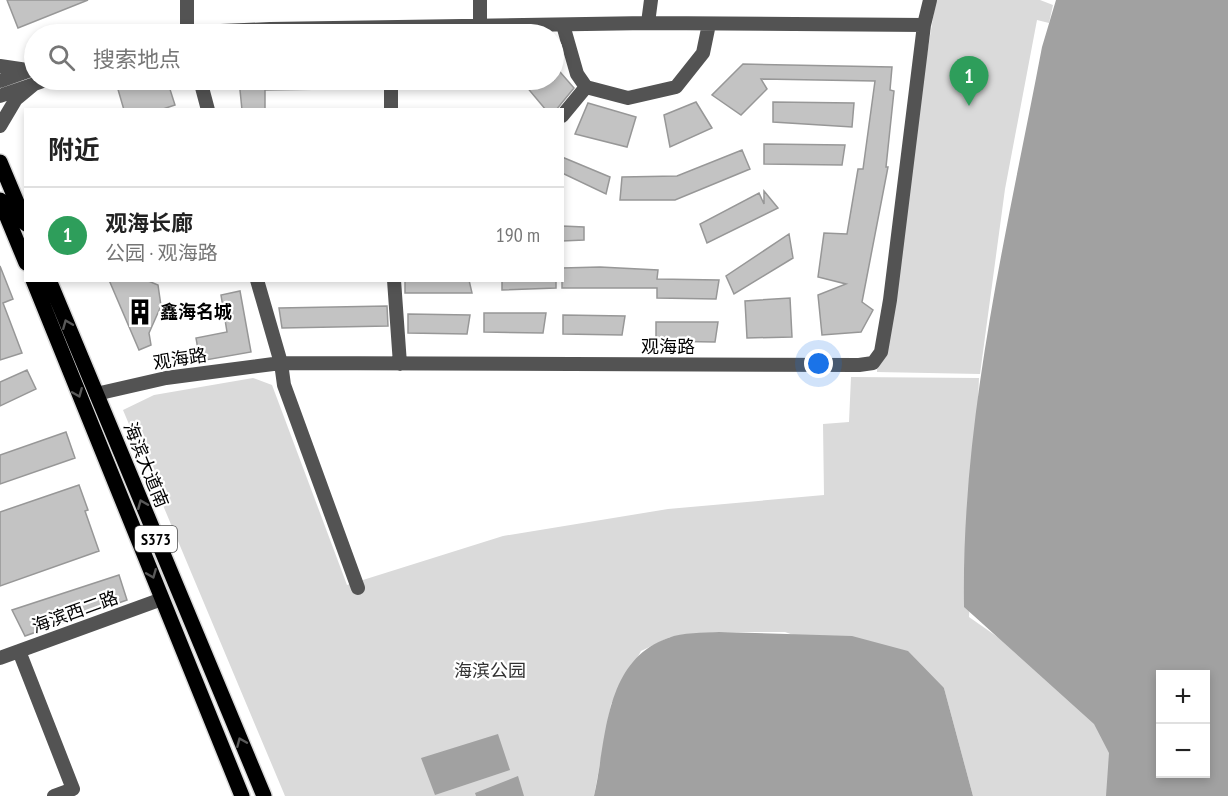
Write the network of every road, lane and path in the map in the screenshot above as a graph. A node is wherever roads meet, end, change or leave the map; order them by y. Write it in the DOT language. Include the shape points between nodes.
graph roads {
  1 [pos="187,0"];
  2 [pos="480,0"];
  3 [pos="651,0"];
  4 [pos="930,0"];
  5 [pos="648,23"];
  6 [pos="187,24"];
  7 [pos="480,24"];
  8 [pos="708,24"];
  9 [pos="564,25"];
  10 [pos="924,25"];
  11 [pos="564,28"];
  12 [pos="0,66"];
  13 [pos="24,72"];
  14 [pos="24,78"];
  15 [pos="0,81"];
  16 [pos="24,83"];
  17 [pos="586,87"];
  18 [pos="24,90"];
  19 [pos="203,90"];
  20 [pos="391,90"];
  21 [pos="0,96"];
  22 [pos="207,108"];
  23 [pos="391,108"];
  24 [pos="564,114"];
  25 [pos="0,126"];
  26 [pos="0,162"];
  27 [pos="0,200"];
  28 [pos="24,219"];
  29 [pos="24,258"];
  30 [pos="34,282"];
  31 [pos="50,282"];
  32 [pos="258,282"];
  33 [pos="394,282"];
  34 [pos="281,363"];
  35 [pos="400,364"];
  36 [pos="96,394"];
  37 [pos="358,588"];
  38 [pos="162,598"];
  39 [pos="19,651"];
  40 [pos="0,658"];
  41 [pos="74,793"];
  42 [pos="54,796"];
  43 [pos="242,796"];
  44 [pos="264,796"];
  1 -- 6 [label="street"];
  2 -- 7 [label="street"];
  3 -- 5 [label="street"];
  4 -- 10 [label="street, 观海路"];
  5 -- 8 [label="street"];
  5 -- 9 [label="street"];
  8 -- 10 [label="street"];
  8 -- 17 [label="street" via="703,54 676,87 628,98"];
  10 -- 35 [label="street, 观海路" via="890,300 881,352 873,363"];
  11 -- 17 [label="street" via="577,74"];
  12 -- 13 [label="street"];
  14 -- 15 [label="street"];
  16 -- 21 [label="street"];
  17 -- 24 [label="street"];
  18 -- 25 [label="street"];
  19 -- 22 [label="street"];
  20 -- 23 [label="street"];
  26 -- 28 [label="main road"];
  27 -- 29 [label="main road"];
  30 -- 38 [label="main road, 海滨大道南 / S373, one-way"];
  36 -- 31 [label="main road, 海滨大道南 / S373, one-way"];
  32 -- 34 [label="street"];
  33 -- 35 [label="street"];
  34 -- 35 [label="street, 观海路"];
  34 -- 36 [label="street, 观海路" via="166,378"];
  34 -- 37 [label="street" via="284,384"];
  44 -- 36 [label="main road, 海滨大道南 / S373, one-way"];
  38 -- 39 [label="street, 海滨西二路"];
  38 -- 43 [label="main road, 海滨大道南 / S373"];
  39 -- 40 [label="street, 海滨西二路"];
  39 -- 41 [label="street"];
  41 -- 42 [label="street"];
}
